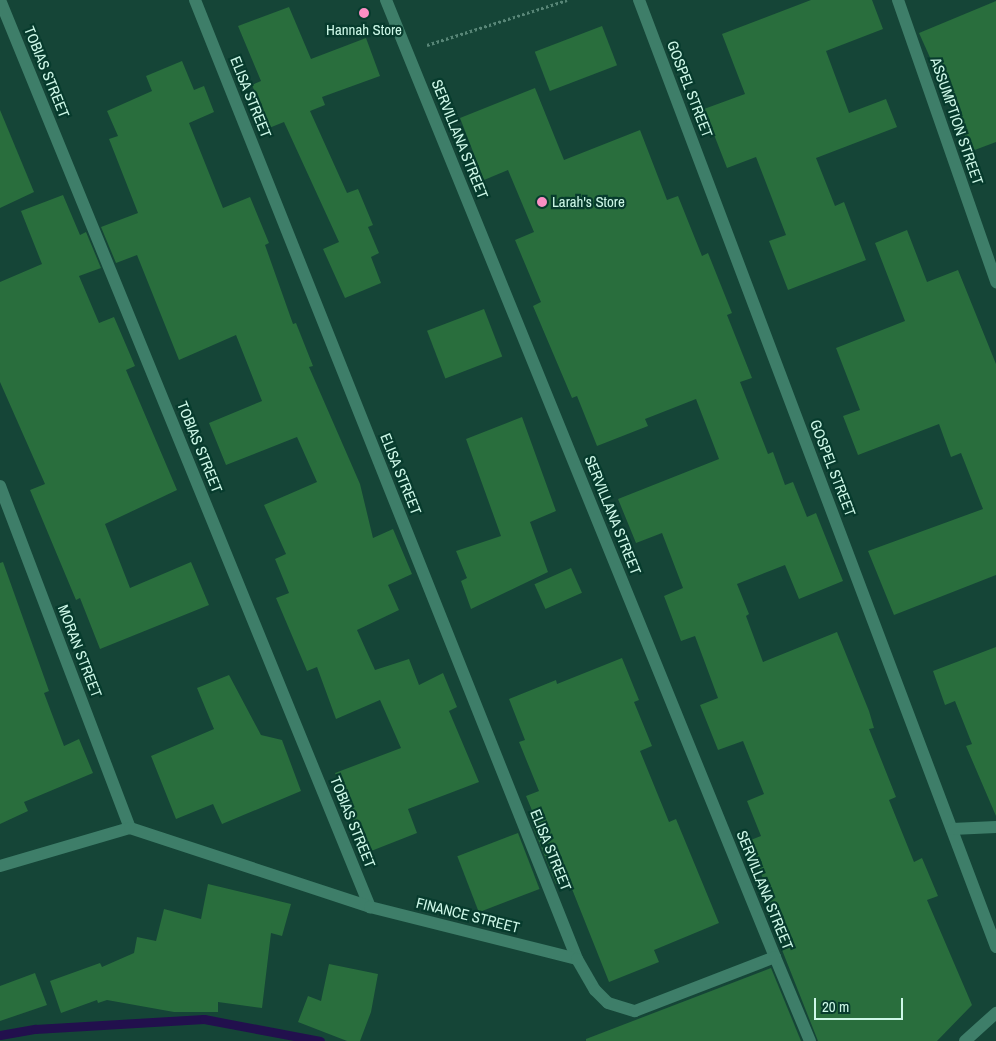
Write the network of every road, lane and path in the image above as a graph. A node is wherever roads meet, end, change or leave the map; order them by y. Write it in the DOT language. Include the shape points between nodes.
graph roads {
  1 [pos="0,0"];
  2 [pos="195,0"];
  3 [pos="386,0"];
  4 [pos="566,0"];
  5 [pos="639,0"];
  6 [pos="898,0"];
  7 [pos="407,51"];
  8 [pos="996,282"];
  9 [pos="0,486"];
  10 [pos="996,826"];
  11 [pos="130,828"];
  12 [pos="952,829"];
  13 [pos="0,866"];
  14 [pos="370,907"];
  15 [pos="996,947"];
  16 [pos="775,957"];
  17 [pos="577,959"];
  18 [pos="996,1013"];
  19 [pos="810,1041"];
  20 [pos="965,1041"];
  1 -- 14 [label="street, TOBIAS STREET"];
  2 -- 17 [label="street, ELISA STREET"];
  3 -- 7 [label="street, SERVILLANA STREET"];
  4 -- 7 [label="path"];
  5 -- 12 [label="street, GOSPEL STREET"];
  6 -- 8 [label="street, ASSUMPTION STREET"];
  7 -- 16 [label="street, SERVILLANA STREET"];
  9 -- 11 [label="street, MORAN STREET"];
  10 -- 12 [label="street"];
  11 -- 13 [label="street"];
  11 -- 14 [label="street, FINANCE STREET"];
  12 -- 15 [label="street, GOSPEL STREET"];
  14 -- 17 [label="street, FINANCE STREET"];
  16 -- 17 [label="street" via="635,1011 608,1003 595,990"];
  16 -- 19 [label="street, SERVILLANA STREET"];
  18 -- 20 [label="street"];
}
